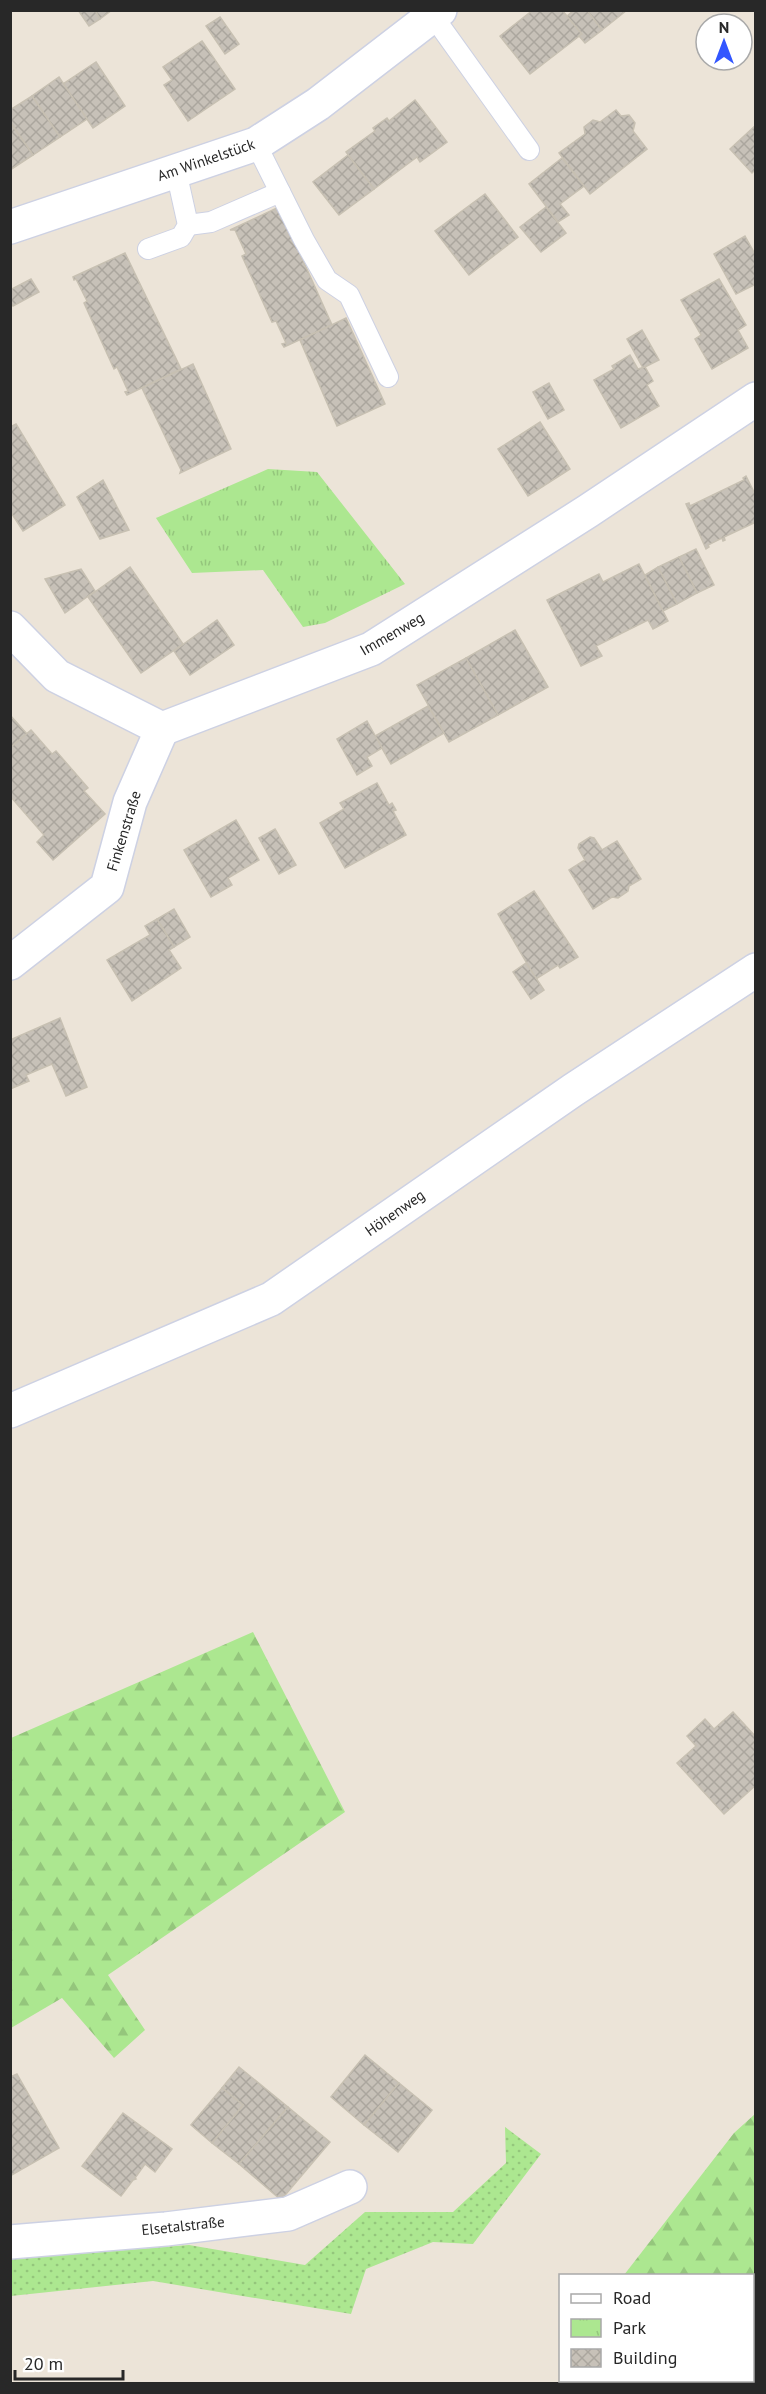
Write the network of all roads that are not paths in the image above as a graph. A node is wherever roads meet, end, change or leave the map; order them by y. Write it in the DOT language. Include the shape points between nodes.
graph roads {
  1 [pos="436,13"];
  2 [pos="256,144"];
  3 [pos="528,150"];
  4 [pos="176,171"];
  5 [pos="280,192"];
  6 [pos="188,225"];
  7 [pos="10,227"];
  8 [pos="148,249"];
  9 [pos="388,377"];
  10 [pos="756,399"];
  11 [pos="10,628"];
  12 [pos="162,729"];
  13 [pos="10,963"];
  14 [pos="756,970"];
  15 [pos="10,1411"];
  16 [pos="350,2187"];
  17 [pos="10,2242"];
  1 -- 2 [label="street, Am Winkelstück" via="318,104"];
  1 -- 3 [label="lane"];
  2 -- 4 [label="street, Am Winkelstück"];
  2 -- 5 [label="lane"];
  4 -- 6 [label="lane"];
  4 -- 7 [label="street, Am Winkelstück"];
  5 -- 6 [label="lane" via="211,222"];
  5 -- 9 [label="lane" via="327,280 349,295"];
  6 -- 8 [label="lane" via="181,237"];
  10 -- 12 [label="street, Immenweg" via="371,649"];
  11 -- 12 [label="street" via="57,676"];
  12 -- 13 [label="street, Finkenstraße" via="130,802 107,887"];
  14 -- 15 [label="street, Höhenweg" via="573,1090 271,1299"];
  16 -- 17 [label="street, Elsetalstraße" via="288,2214"];
}
